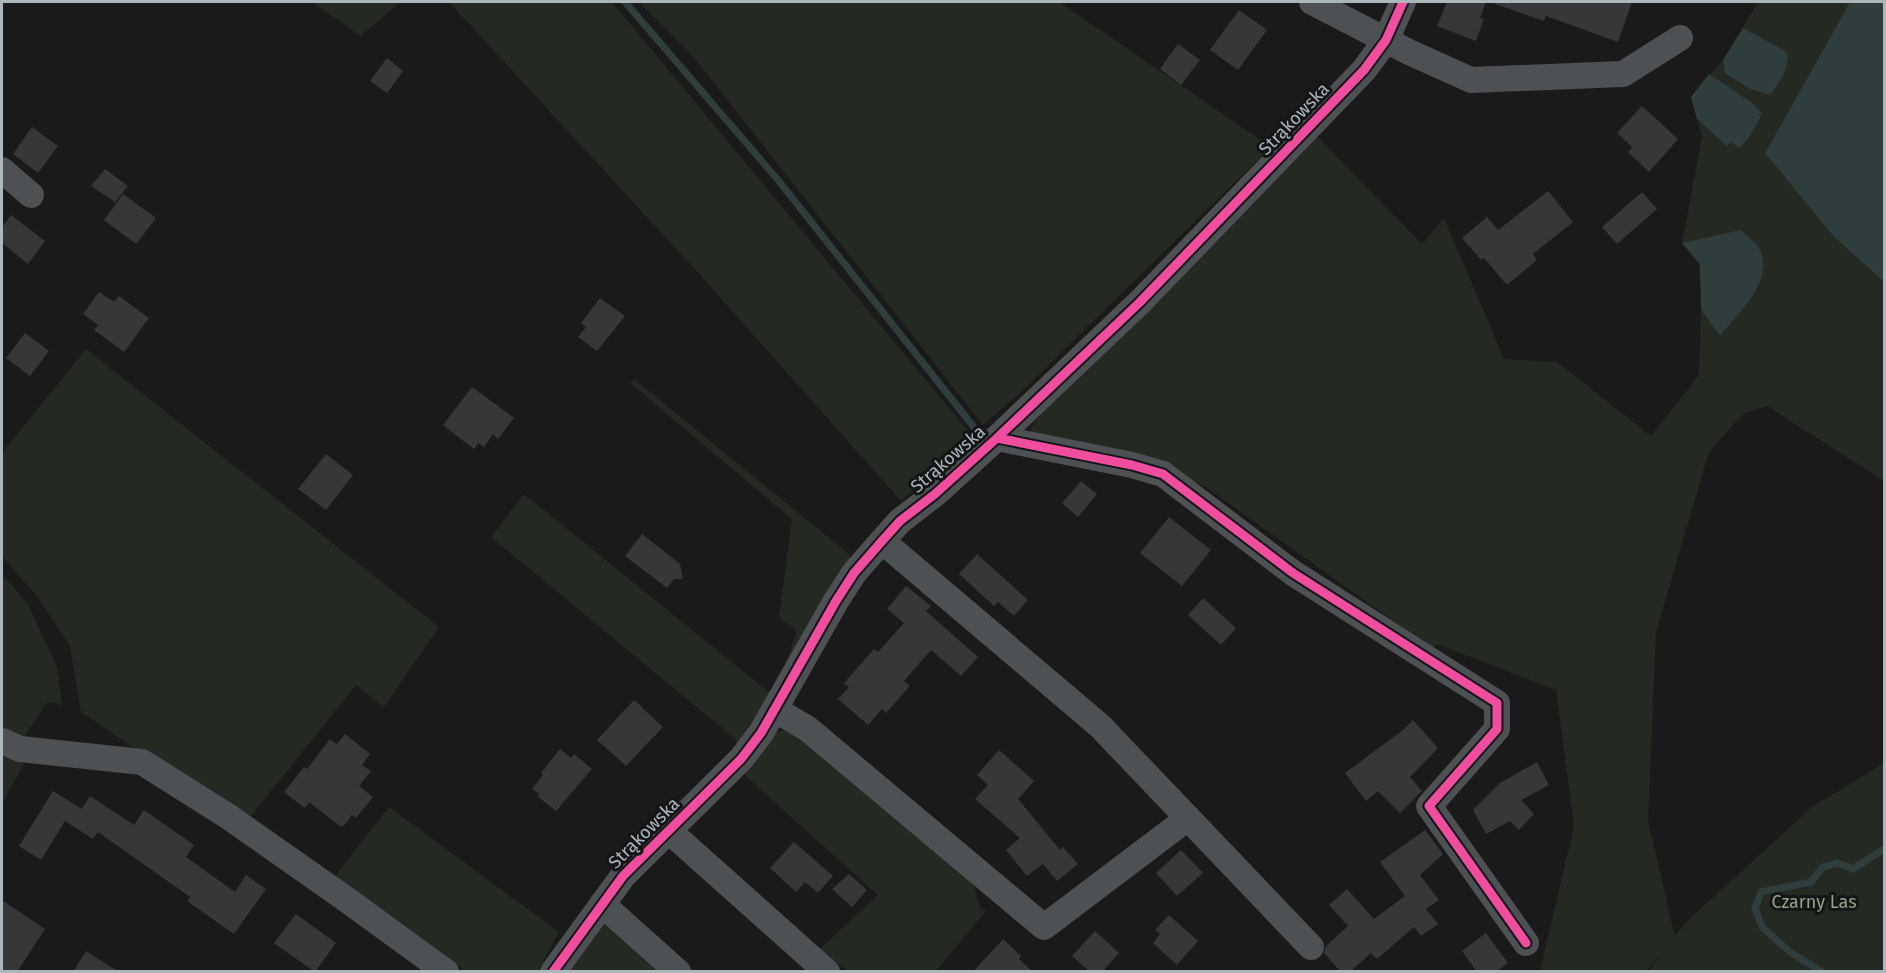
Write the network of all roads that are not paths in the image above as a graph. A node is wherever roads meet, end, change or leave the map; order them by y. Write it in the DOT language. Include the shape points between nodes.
graph roads {
  1 [pos="1312,2"];
  2 [pos="1403,2"];
  3 [pos="1680,38"];
  4 [pos="1386,40"];
  5 [pos="2,170"];
  6 [pos="31,195"];
  7 [pos="997,438"];
  8 [pos="882,541"];
  9 [pos="776,710"];
  10 [pos="2,741"];
  11 [pos="1188,818"];
  12 [pos="669,831"];
  13 [pos="602,904"];
  14 [pos="1526,943"];
  15 [pos="1311,947"];
  16 [pos="446,972"];
  17 [pos="553,972"];
  18 [pos="678,972"];
  19 [pos="827,972"];
  1 -- 4 [label="street"];
  2 -- 4 [label="street, Strąkowska"];
  3 -- 4 [label="street" via="1623,74 1471,80"];
  4 -- 7 [label="street, Strąkowska" via="1364,70 1140,302"];
  5 -- 6 [label="street"];
  7 -- 8 [label="street, Strąkowska"];
  7 -- 14 [label="street" via="1163,474 1293,573 1497,703 1497,729 1430,806"];
  8 -- 9 [label="street, Strąkowska" via="836,602"];
  8 -- 11 [label="street" via="1100,726"];
  9 -- 11 [label="street" via="808,729 1044,927"];
  9 -- 12 [label="street, Strąkowska" via="741,759"];
  10 -- 16 [label="street" via="20,749 142,762 239,824"];
  11 -- 15 [label="street"];
  12 -- 13 [label="street, Strąkowska" via="623,876"];
  12 -- 19 [label="street"];
  13 -- 17 [label="street, Strąkowska"];
  13 -- 18 [label="street"];
}
